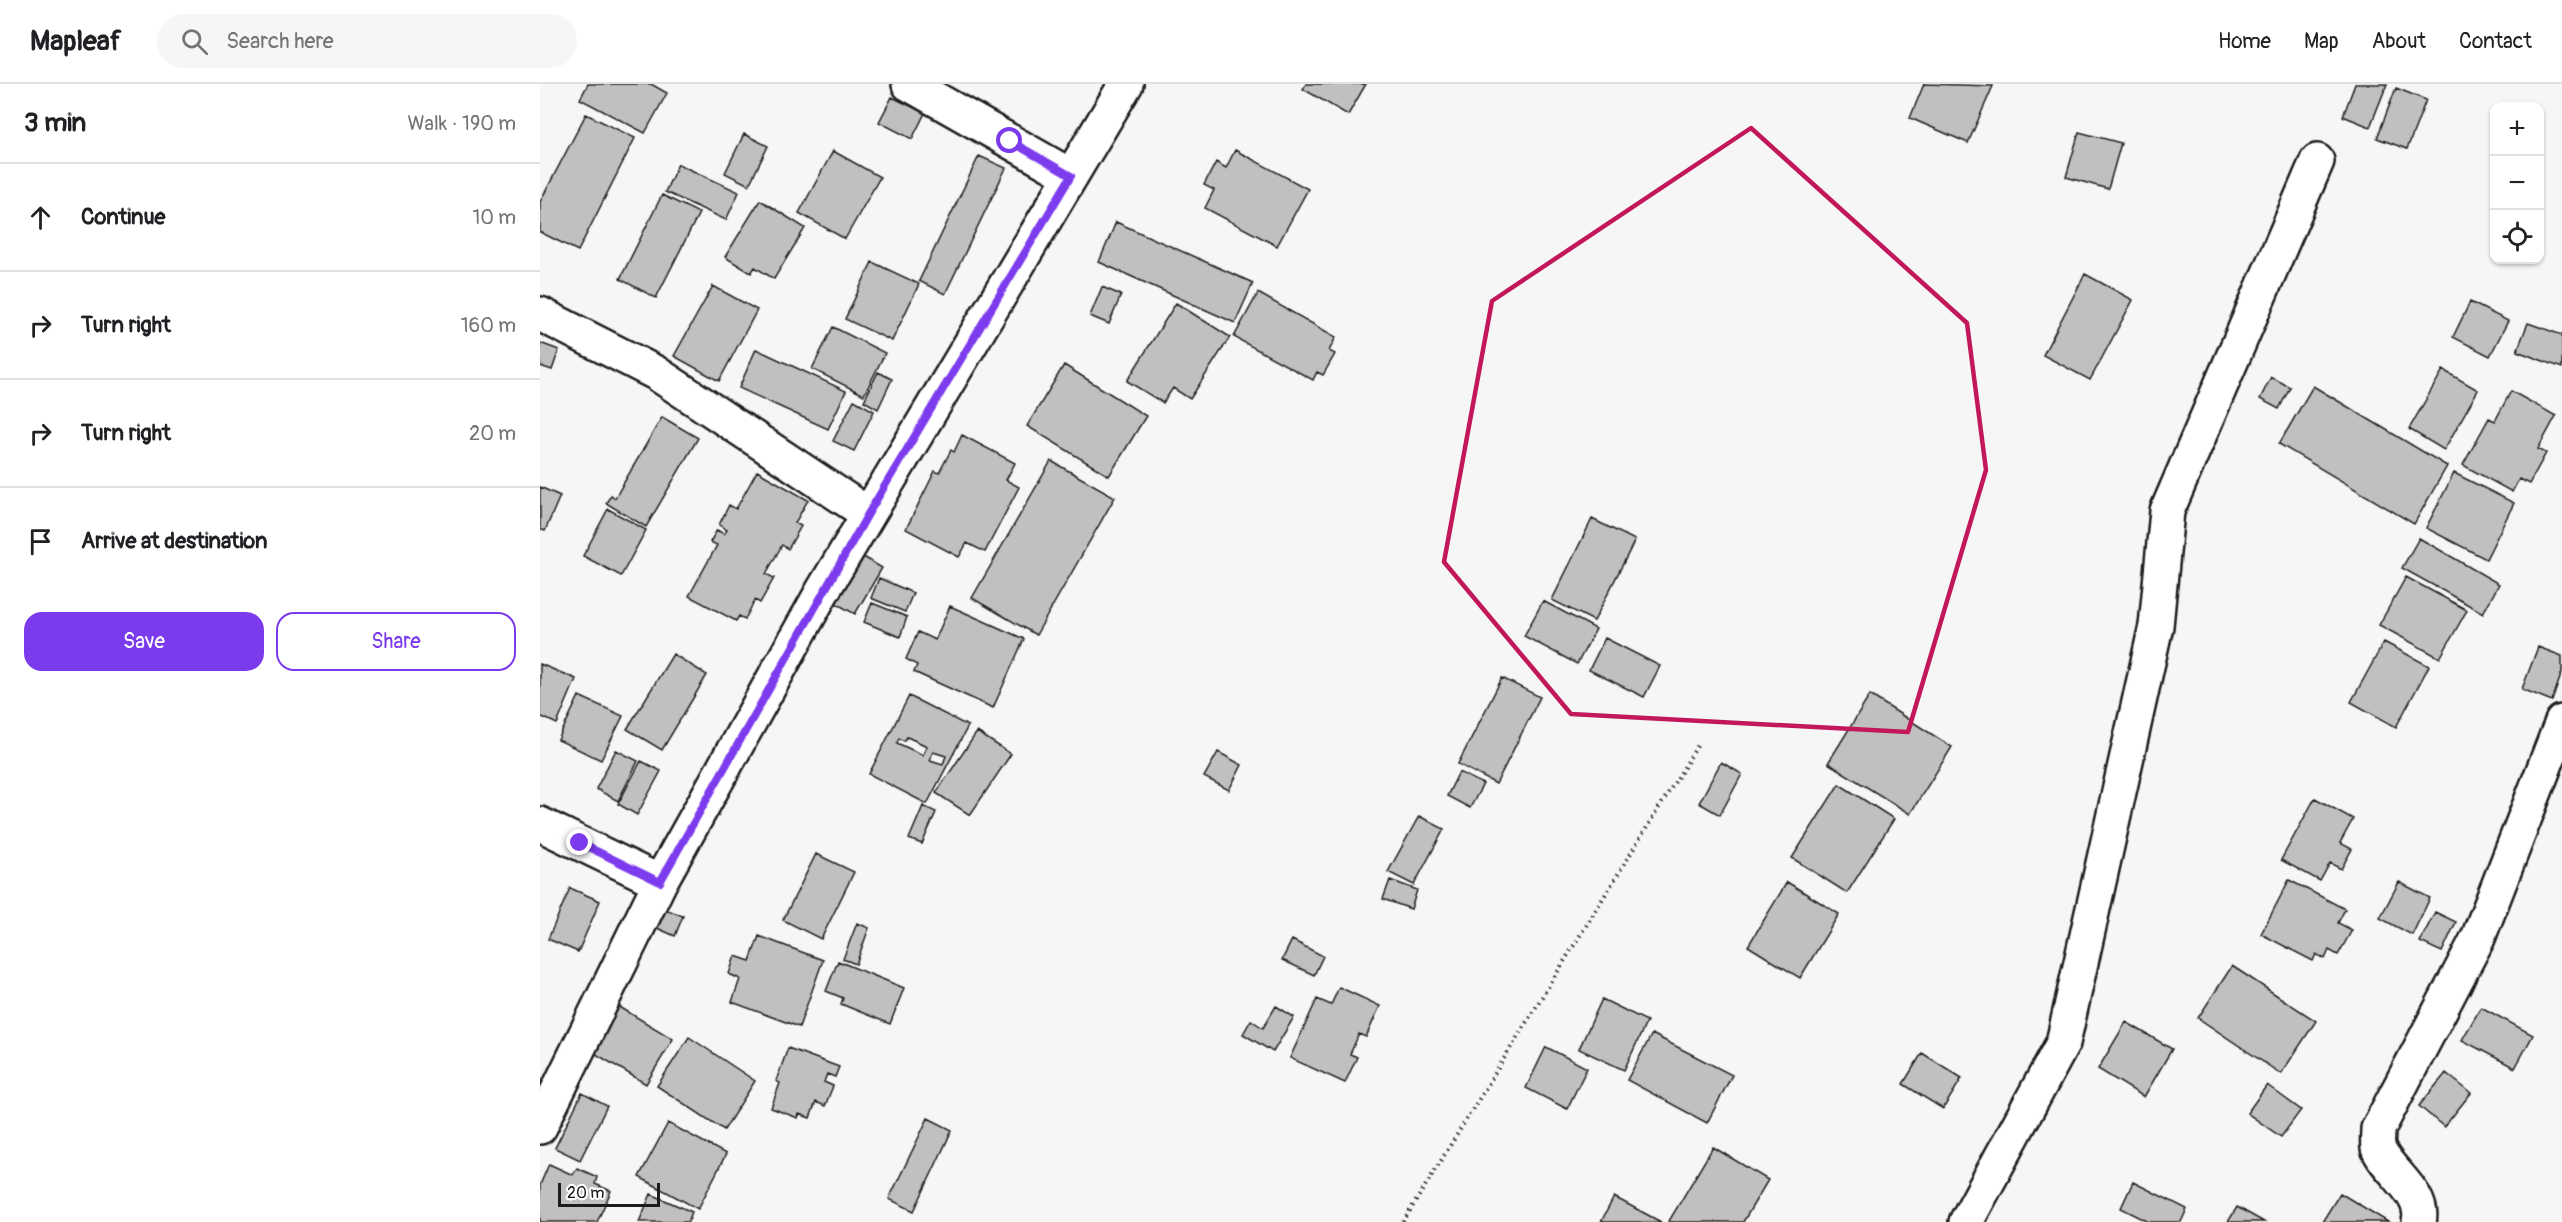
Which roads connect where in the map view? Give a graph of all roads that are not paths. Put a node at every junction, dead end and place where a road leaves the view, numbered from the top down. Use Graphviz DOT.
graph roads {
  1 [pos="909,84"];
  2 [pos="1126,84"];
  3 [pos="2317,161"];
  4 [pos="1071,176"];
  5 [pos="540,314"];
  6 [pos="868,514"];
  7 [pos="2562,722"];
  8 [pos="540,824"];
  9 [pos="660,882"];
  10 [pos="540,1126"];
  11 [pos="1966,1222"];
  12 [pos="2419,1222"];
  1 -- 4 [label="street"];
  2 -- 4 [label="street"];
  3 -- 11 [label="street"];
  4 -- 6 [label="street"];
  5 -- 6 [label="street"];
  6 -- 9 [label="street"];
  7 -- 12 [label="street"];
  8 -- 9 [label="street"];
  9 -- 10 [label="street"];
}
